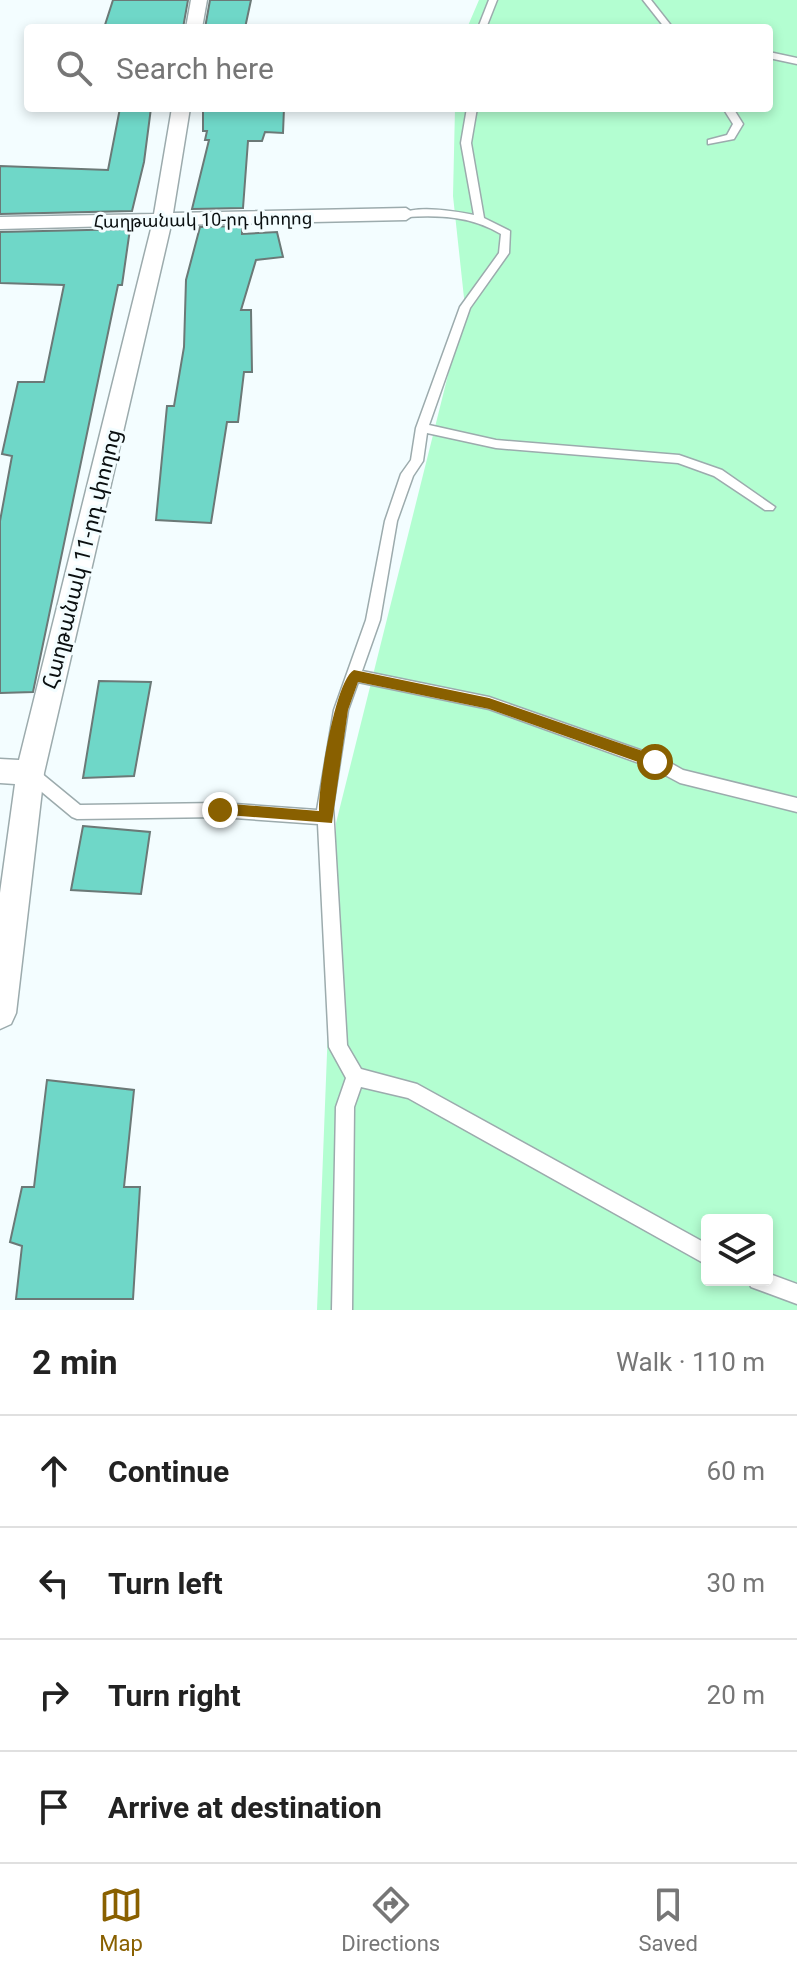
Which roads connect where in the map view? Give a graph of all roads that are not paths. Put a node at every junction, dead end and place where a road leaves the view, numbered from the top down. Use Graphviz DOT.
graph roads {
  1 [pos="199,0"];
  2 [pos="493,0"];
  3 [pos="647,0"];
  4 [pos="195,24"];
  5 [pos="484,24"];
  6 [pos="666,24"];
  7 [pos="773,56"];
  8 [pos="797,61"];
  9 [pos="180,112"];
  10 [pos="471,112"];
  11 [pos="730,112"];
  12 [pos="711,142"];
  13 [pos="406,214"];
  14 [pos="480,221"];
  15 [pos="162,222"];
  16 [pos="0,223"];
  17 [pos="422,428"];
  18 [pos="769,507"];
  19 [pos="354,675"];
  20 [pos="15,772"];
  21 [pos="797,805"];
  22 [pos="327,818"];
  23 [pos="0,1013"];
  24 [pos="355,1077"];
  25 [pos="701,1252"];
  26 [pos="773,1285"];
  27 [pos="797,1294"];
  28 [pos="342,1310"];
  1 -- 4 [label="street"];
  2 -- 5 [label="lane"];
  3 -- 6 [label="lane"];
  7 -- 8 [label="lane"];
  9 -- 15 [label="street, Հաղթանակ 11-րդ փողոց"];
  10 -- 14 [label="lane"];
  11 -- 12 [label="lane"];
  13 -- 14 [label="lane"];
  13 -- 15 [label="street, Հաղթանակ 10-րդ փողոց"];
  14 -- 17 [label="lane"];
  15 -- 16 [label="street, Հաղթանակ 10-րդ փողոց"];
  15 -- 20 [label="street, Հաղթանակ 11-րդ փողոց"];
  17 -- 18 [label="lane"];
  17 -- 19 [label="lane"];
  19 -- 21 [label="lane"];
  19 -- 22 [label="lane"];
  20 -- 22 [label="lane"];
  20 -- 23 [label="street, Հաղթանակ 11-րդ փողոց"];
  22 -- 24 [label="lane"];
  24 -- 25 [label="lane"];
  24 -- 28 [label="lane"];
  26 -- 27 [label="lane"];
}
